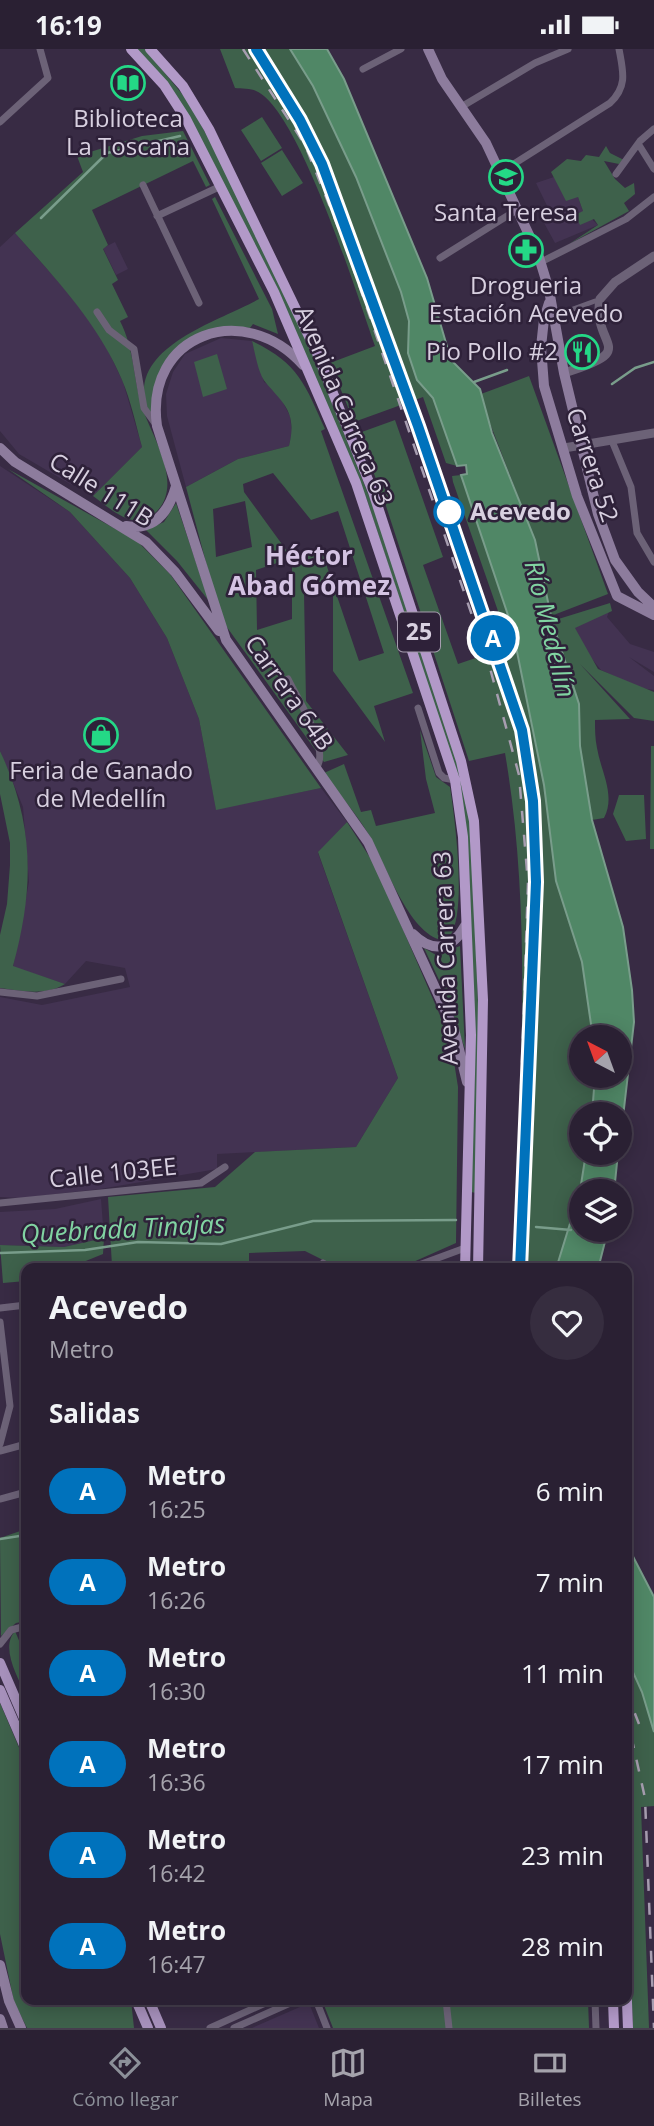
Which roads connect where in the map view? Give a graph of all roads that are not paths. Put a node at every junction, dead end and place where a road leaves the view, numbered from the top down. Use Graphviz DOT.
graph roads {
  1 [pos="40,49"];
  2 [pos="131,49"];
  3 [pos="150,49"];
  4 [pos="401,49"];
  5 [pos="428,49"];
  6 [pos="568,49"];
  7 [pos="619,49"];
  8 [pos="363,69"];
  9 [pos="461,107"];
  10 [pos="0,122"];
  11 [pos="654,129"];
  12 [pos="639,145"];
  13 [pos="654,169"];
  14 [pos="501,171"];
  15 [pos="615,174"];
  16 [pos="142,185"];
  17 [pos="221,186"];
  18 [pos="654,197"];
  19 [pos="518,209"];
  20 [pos="158,216"];
  21 [pos="654,256"];
  22 [pos="440,258"];
  23 [pos="541,262"];
  24 [pos="595,301"];
  25 [pos="550,302"];
  26 [pos="200,303"];
  27 [pos="97,312"];
  28 [pos="554,316"];
  29 [pos="308,370"];
  30 [pos="564,373"];
  31 [pos="574,414"];
  32 [pos="555,417"];
  33 [pos="158,426"];
  34 [pos="654,433"];
  35 [pos="612,441"];
  36 [pos="582,445"];
  37 [pos="0,448"];
  38 [pos="564,448"];
  39 [pos="0,455"];
  40 [pos="15,462"];
  41 [pos="176,485"];
  42 [pos="122,525"];
  43 [pos="654,562"];
  44 [pos="638,591"];
  45 [pos="625,603"];
  46 [pos="654,607"];
  47 [pos="654,615"];
  48 [pos="226,640"];
  49 [pos="288,679"];
  50 [pos="418,708"];
  51 [pos="316,768"];
  52 [pos="455,780"];
  53 [pos="465,926"];
  54 [pos="409,928"];
  55 [pos="121,979"];
  56 [pos="0,992"];
  57 [pos="470,1096"];
  58 [pos="225,1167"];
  59 [pos="0,1203"];
  60 [pos="465,1248"];
  61 [pos="424,1263"];
  62 [pos="465,1263"];
  63 [pos="478,1263"];
  64 [pos="21,1306"];
  65 [pos="0,1308"];
  66 [pos="0,1322"];
  67 [pos="9,1382"];
  68 [pos="0,1383"];
  69 [pos="0,1444"];
  70 [pos="21,1445"];
  71 [pos="0,1451"];
  72 [pos="21,1493"];
  73 [pos="0,1499"];
  74 [pos="21,1627"];
  75 [pos="0,1644"];
  76 [pos="0,1663"];
  77 [pos="0,1690"];
  78 [pos="21,1711"];
  79 [pos="21,1738"];
  80 [pos="0,1965"];
  81 [pos="138,2005"];
  82 [pos="151,2005"];
  83 [pos="261,2005"];
  84 [pos="286,2005"];
  85 [pos="318,2005"];
  86 [pos="447,2005"];
  87 [pos="595,2005"];
  88 [pos="613,2005"];
  89 [pos="627,2005"];
  90 [pos="0,2019"];
  91 [pos="3,2028"];
  92 [pos="21,2028"];
  93 [pos="148,2028"];
  94 [pos="161,2028"];
  95 [pos="210,2028"];
  96 [pos="234,2028"];
  97 [pos="327,2028"];
  98 [pos="449,2028"];
  99 [pos="596,2028"];
  100 [pos="614,2028"];
  101 [pos="628,2028"];
  1 -- 10 [label="street"];
  2 -- 17 [label="highway, Avenida Carrera 63 / 25"];
  3 -- 63 [label="highway, Avenida Carrera 63 / 25"];
  4 -- 8 [label="street"];
  5 -- 9 [label="main road, Carrera 52"];
  6 -- 9 [label="street"];
  7 -- 14 [label="street"];
  9 -- 14 [label="main road, Carrera 52"];
  11 -- 12 [label="street"];
  12 -- 13 [label="street"];
  12 -- 15 [label="street"];
  14 -- 19 [label="main road, Carrera 52"];
  16 -- 20 [label="street"];
  17 -- 20 [label="street"];
  17 -- 29 [label="highway, Avenida Carrera 63 / 25"];
  18 -- 23 [label="street"];
  19 -- 22 [label="street"];
  19 -- 23 [label="main road, Carrera 52"];
  20 -- 26 [label="street"];
  21 -- 30 [label="street"];
  23 -- 25 [label="main road, Carrera 52"];
  24 -- 28 [label="street"];
  25 -- 28 [label="main road, Carrera 52"];
  25 -- 32 [label="main road, Carrera 52"];
  27 -- 33 [label="street"];
  28 -- 30 [label="main road, Carrera 52"];
  29 -- 33 [label="main road, Carrera 64B"];
  29 -- 52 [label="highway, Avenida Carrera 63 / 25"];
  30 -- 31 [label="main road, Carrera 52"];
  31 -- 32 [label="main road"];
  31 -- 36 [label="main road, Carrera 52"];
  32 -- 38 [label="main road, Carrera 52"];
  33 -- 41 [label="main road, Carrera 64B"];
  34 -- 35 [label="street"];
  35 -- 36 [label="street"];
  35 -- 43 [label="street"];
  36 -- 38 [label="street"];
  36 -- 44 [label="main road, Carrera 52"];
  37 -- 40 [label="main road, Calle 111B"];
  38 -- 45 [label="main road, Carrera 52"];
  39 -- 40 [label="street"];
  40 -- 42 [label="main road, Calle 111B"];
  41 -- 42 [label="main road"];
  41 -- 48 [label="main road, Carrera 64B"];
  42 -- 48 [label="main road, Calle 111B"];
  44 -- 45 [label="main road"];
  44 -- 46 [label="main road, Carrera 52"];
  45 -- 47 [label="main road"];
  48 -- 51 [label="main road, Carrera 64B"];
  49 -- 51 [label="street"];
  50 -- 52 [label="street"];
  51 -- 54 [label="main road, Carrera 64B"];
  52 -- 53 [label="highway, Avenida Carrera 63 / 25"];
  53 -- 54 [label="main road, Carrera 64B"];
  53 -- 57 [label="highway, Avenida Carrera 63 / 25"];
  54 -- 57 [label="main road, Carrera 64B"];
  55 -- 56 [label="street"];
  57 -- 60 [label="highway, Avenida Carrera 63 / 25"];
  58 -- 59 [label="street, Calle 103EE"];
  60 -- 61 [label="street"];
  60 -- 62 [label="highway, Avenida Carrera 63 / 25"];
  64 -- 65 [label="street"];
  66 -- 67 [label="street"];
  67 -- 68 [label="street"];
  67 -- 69 [label="street"];
  70 -- 71 [label="street"];
  72 -- 73 [label="street"];
  74 -- 75 [label="street"];
  76 -- 78 [label="main road"];
  77 -- 79 [label="main road"];
  80 -- 92 [label="main road"];
  81 -- 93 [label="main road"];
  82 -- 94 [label="main road"];
  83 -- 95 [label="street"];
  84 -- 96 [label="street"];
  85 -- 97 [label="street"];
  86 -- 98 [label="street"];
  87 -- 99 [label="street"];
  88 -- 100 [label="highway"];
  89 -- 101 [label="highway"];
  90 -- 91 [label="main road"];
}
